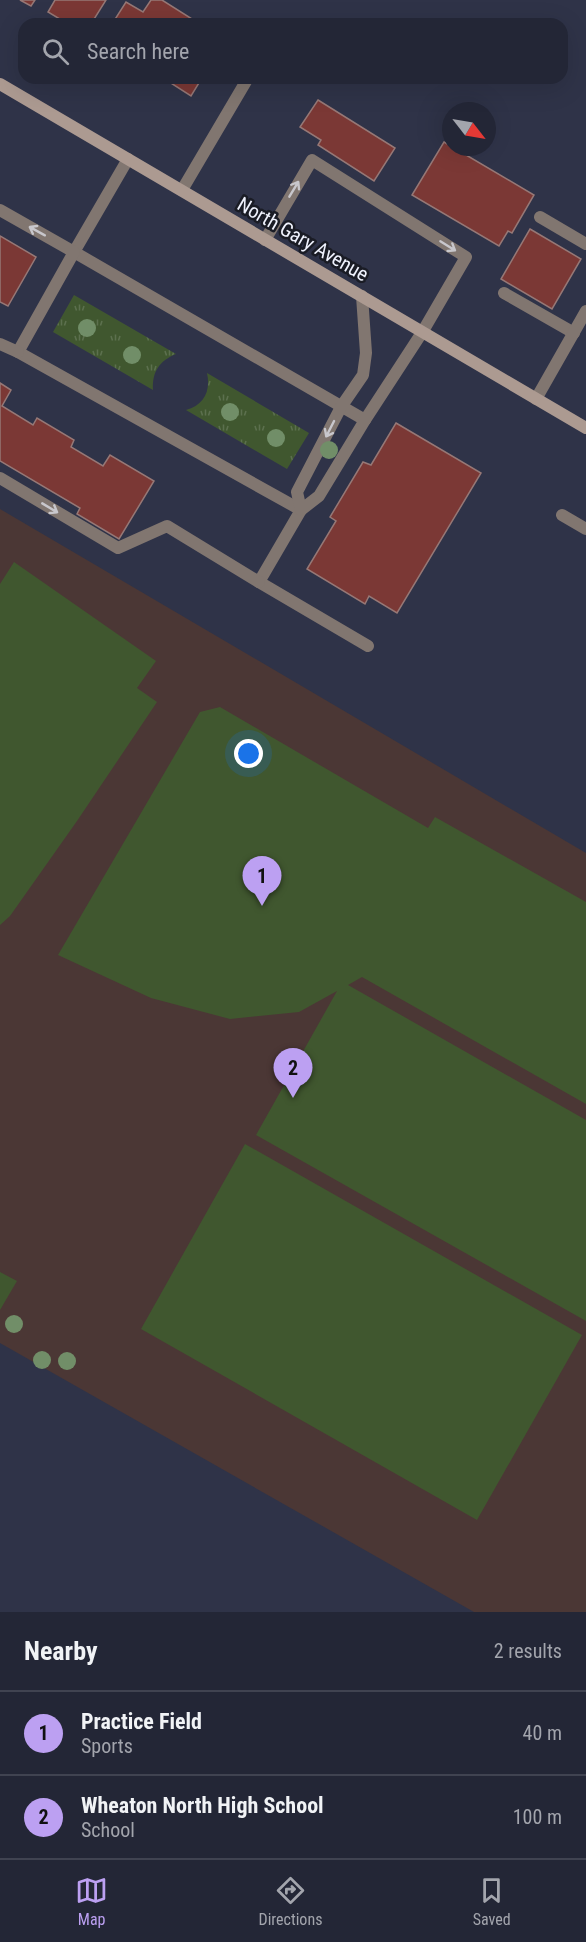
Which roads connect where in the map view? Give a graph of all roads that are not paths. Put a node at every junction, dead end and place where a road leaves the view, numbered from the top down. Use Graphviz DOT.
graph roads {
  1 [pos="0,84"];
  2 [pos="244,84"];
  3 [pos="128,159"];
  4 [pos="182,190"];
  5 [pos="0,210"];
  6 [pos="540,218"];
  7 [pos="265,240"];
  8 [pos="586,244"];
  9 [pos="74,252"];
  10 [pos="504,293"];
  11 [pos="362,296"];
  12 [pos="584,319"];
  13 [pos="423,331"];
  14 [pos="574,333"];
  15 [pos="0,344"];
  16 [pos="18,352"];
  17 [pos="536,399"];
  18 [pos="341,407"];
  19 [pos="365,420"];
  20 [pos="586,428"];
  21 [pos="0,478"];
  22 [pos="301,510"];
  23 [pos="562,515"];
  24 [pos="586,529"];
  25 [pos="259,582"];
  26 [pos="368,646"];
  1 -- 3 [label="street, North Gary Avenue"];
  2 -- 4 [label="lane"];
  3 -- 4 [label="street, North Gary Avenue"];
  3 -- 9 [label="lane"];
  4 -- 7 [label="street, North Gary Avenue"];
  9 -- 5 [label="lane, one-way"];
  6 -- 8 [label="lane"];
  7 -- 11 [label="street, North Gary Avenue"];
  7 -- 13 [label="lane, one-way"];
  9 -- 16 [label="lane"];
  9 -- 18 [label="lane"];
  10 -- 14 [label="lane"];
  11 -- 13 [label="street, North Gary Avenue"];
  11 -- 18 [label="lane"];
  12 -- 14 [label="lane"];
  13 -- 17 [label="street, North Gary Avenue"];
  13 -- 19 [label="lane"];
  14 -- 17 [label="lane"];
  15 -- 16 [label="lane"];
  16 -- 22 [label="lane"];
  17 -- 20 [label="street, North Gary Avenue"];
  18 -- 19 [label="lane"];
  18 -- 22 [label="lane, one-way"];
  19 -- 22 [label="lane"];
  21 -- 25 [label="lane, one-way"];
  22 -- 25 [label="lane"];
  23 -- 24 [label="lane"];
  25 -- 26 [label="lane"];
}
